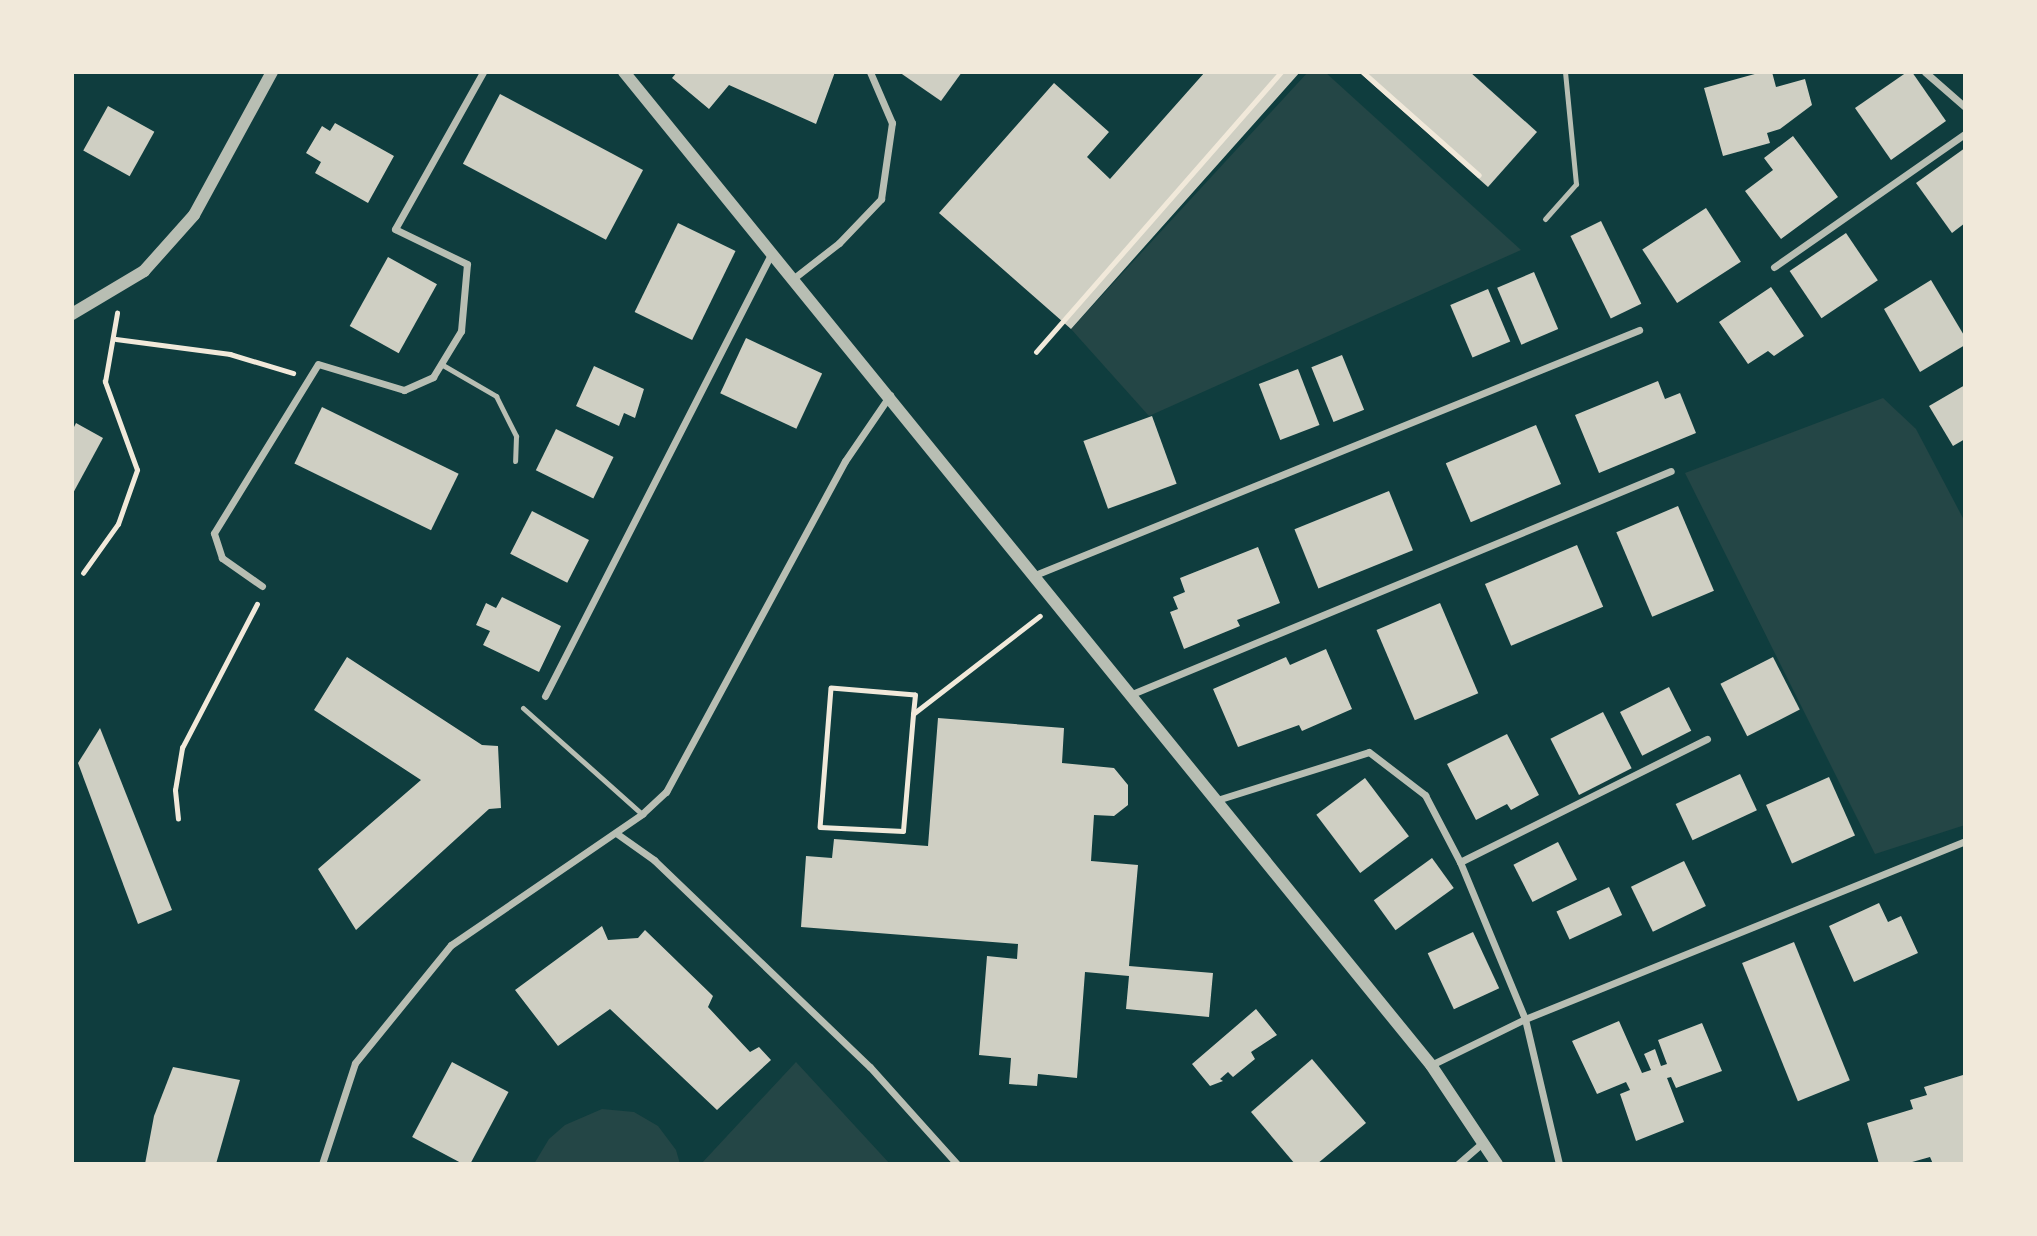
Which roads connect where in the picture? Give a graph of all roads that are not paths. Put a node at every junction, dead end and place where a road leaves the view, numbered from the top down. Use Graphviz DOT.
graph roads {
  1 [pos="272,72"];
  2 [pos="482,72"];
  3 [pos="624,72"];
  4 [pos="870,72"];
  5 [pos="1564,72"];
  6 [pos="1925,72"];
  7 [pos="1965,107"];
  8 [pos="1965,134"];
  9 [pos="1545,219"];
  10 [pos="772,251"];
  11 [pos="1774,267"];
  12 [pos="794,278"];
  13 [pos="72,314"];
  14 [pos="1639,330"];
  15 [pos="441,364"];
  16 [pos="890,395"];
  17 [pos="514,461"];
  18 [pos="1671,471"];
  19 [pos="1035,575"];
  20 [pos="262,586"];
  21 [pos="1132,694"];
  22 [pos="545,696"];
  23 [pos="523,708"];
  24 [pos="1707,739"];
  25 [pos="1217,800"];
  26 [pos="642,814"];
  27 [pos="616,833"];
  28 [pos="1965,841"];
  29 [pos="1460,862"];
  30 [pos="1525,1019"];
  31 [pos="1431,1065"];
  32 [pos="1482,1143"];
  33 [pos="322,1164"];
  34 [pos="957,1164"];
  35 [pos="1458,1164"];
  36 [pos="1497,1164"];
  37 [pos="1559,1164"];
  1 -- 13 [label="street"];
  2 -- 15 [label="street"];
  3 -- 10 [label="street"];
  4 -- 12 [label="street"];
  5 -- 9 [label="lane"];
  6 -- 7 [label="street"];
  8 -- 11 [label="street"];
  10 -- 12 [label="street"];
  10 -- 22 [label="street"];
  12 -- 16 [label="street"];
  14 -- 19 [label="street"];
  15 -- 17 [label="lane"];
  15 -- 20 [label="street"];
  16 -- 19 [label="street"];
  16 -- 26 [label="street"];
  18 -- 21 [label="street"];
  19 -- 21 [label="street"];
  21 -- 25 [label="street"];
  23 -- 26 [label="lane"];
  24 -- 29 [label="street"];
  25 -- 29 [label="street"];
  25 -- 31 [label="street"];
  26 -- 27 [label="street"];
  27 -- 33 [label="street"];
  27 -- 34 [label="street"];
  28 -- 30 [label="street"];
  29 -- 30 [label="street"];
  30 -- 31 [label="street"];
  30 -- 37 [label="street"];
  31 -- 32 [label="street"];
  32 -- 35 [label="street"];
  32 -- 36 [label="street"];
}
